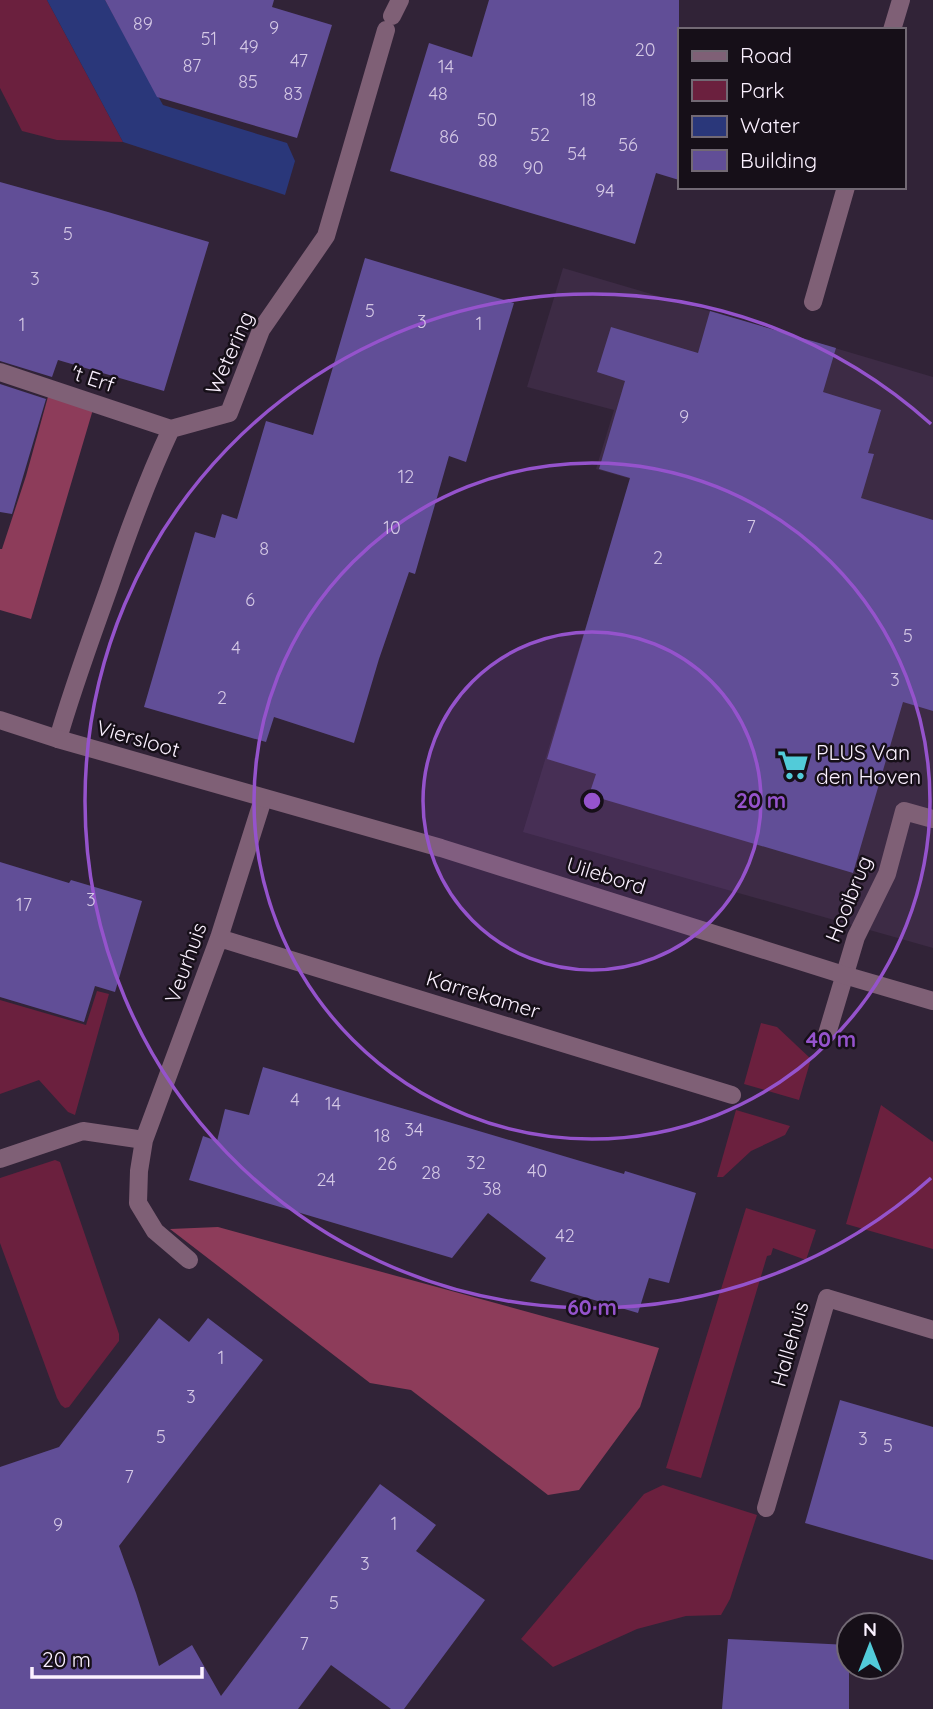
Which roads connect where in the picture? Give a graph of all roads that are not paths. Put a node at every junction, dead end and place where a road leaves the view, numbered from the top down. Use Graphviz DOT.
graph roads {
  1 [pos="901,0"];
  2 [pos="393,15"];
  3 [pos="893,28"];
  4 [pos="845,189"];
  5 [pos="813,302"];
  6 [pos="0,372"];
  7 [pos="171,429"];
  8 [pos="0,720"];
  9 [pos="58,739"];
  10 [pos="263,799"];
  11 [pos="933,819"];
  12 [pos="219,938"];
  13 [pos="844,975"];
  14 [pos="933,1001"];
  15 [pos="827,1034"];
  16 [pos="732,1095"];
  17 [pos="145,1140"];
  18 [pos="0,1159"];
  19 [pos="190,1260"];
  20 [pos="933,1330"];
  21 [pos="766,1508"];
  1 -- 3 [label="street"];
  2 -- 7 [label="street, Wetering"];
  4 -- 5 [label="street"];
  6 -- 7 [label="street, 't Erf"];
  7 -- 9 [label="street"];
  8 -- 9 [label="street, Viersloot"];
  9 -- 10 [label="street, Viersloot"];
  10 -- 12 [label="street, Veurhuis"];
  10 -- 13 [label="street, Uilebord"];
  11 -- 13 [label="street, Hooibrug"];
  12 -- 16 [label="street, Karrekamer"];
  12 -- 17 [label="street, Veurhuis"];
  13 -- 14 [label="street, Uilebord"];
  13 -- 15 [label="street, Hooibrug"];
  17 -- 18 [label="street"];
  17 -- 19 [label="street, Veurhuis"];
  20 -- 21 [label="street, Hallehuis"];
}
